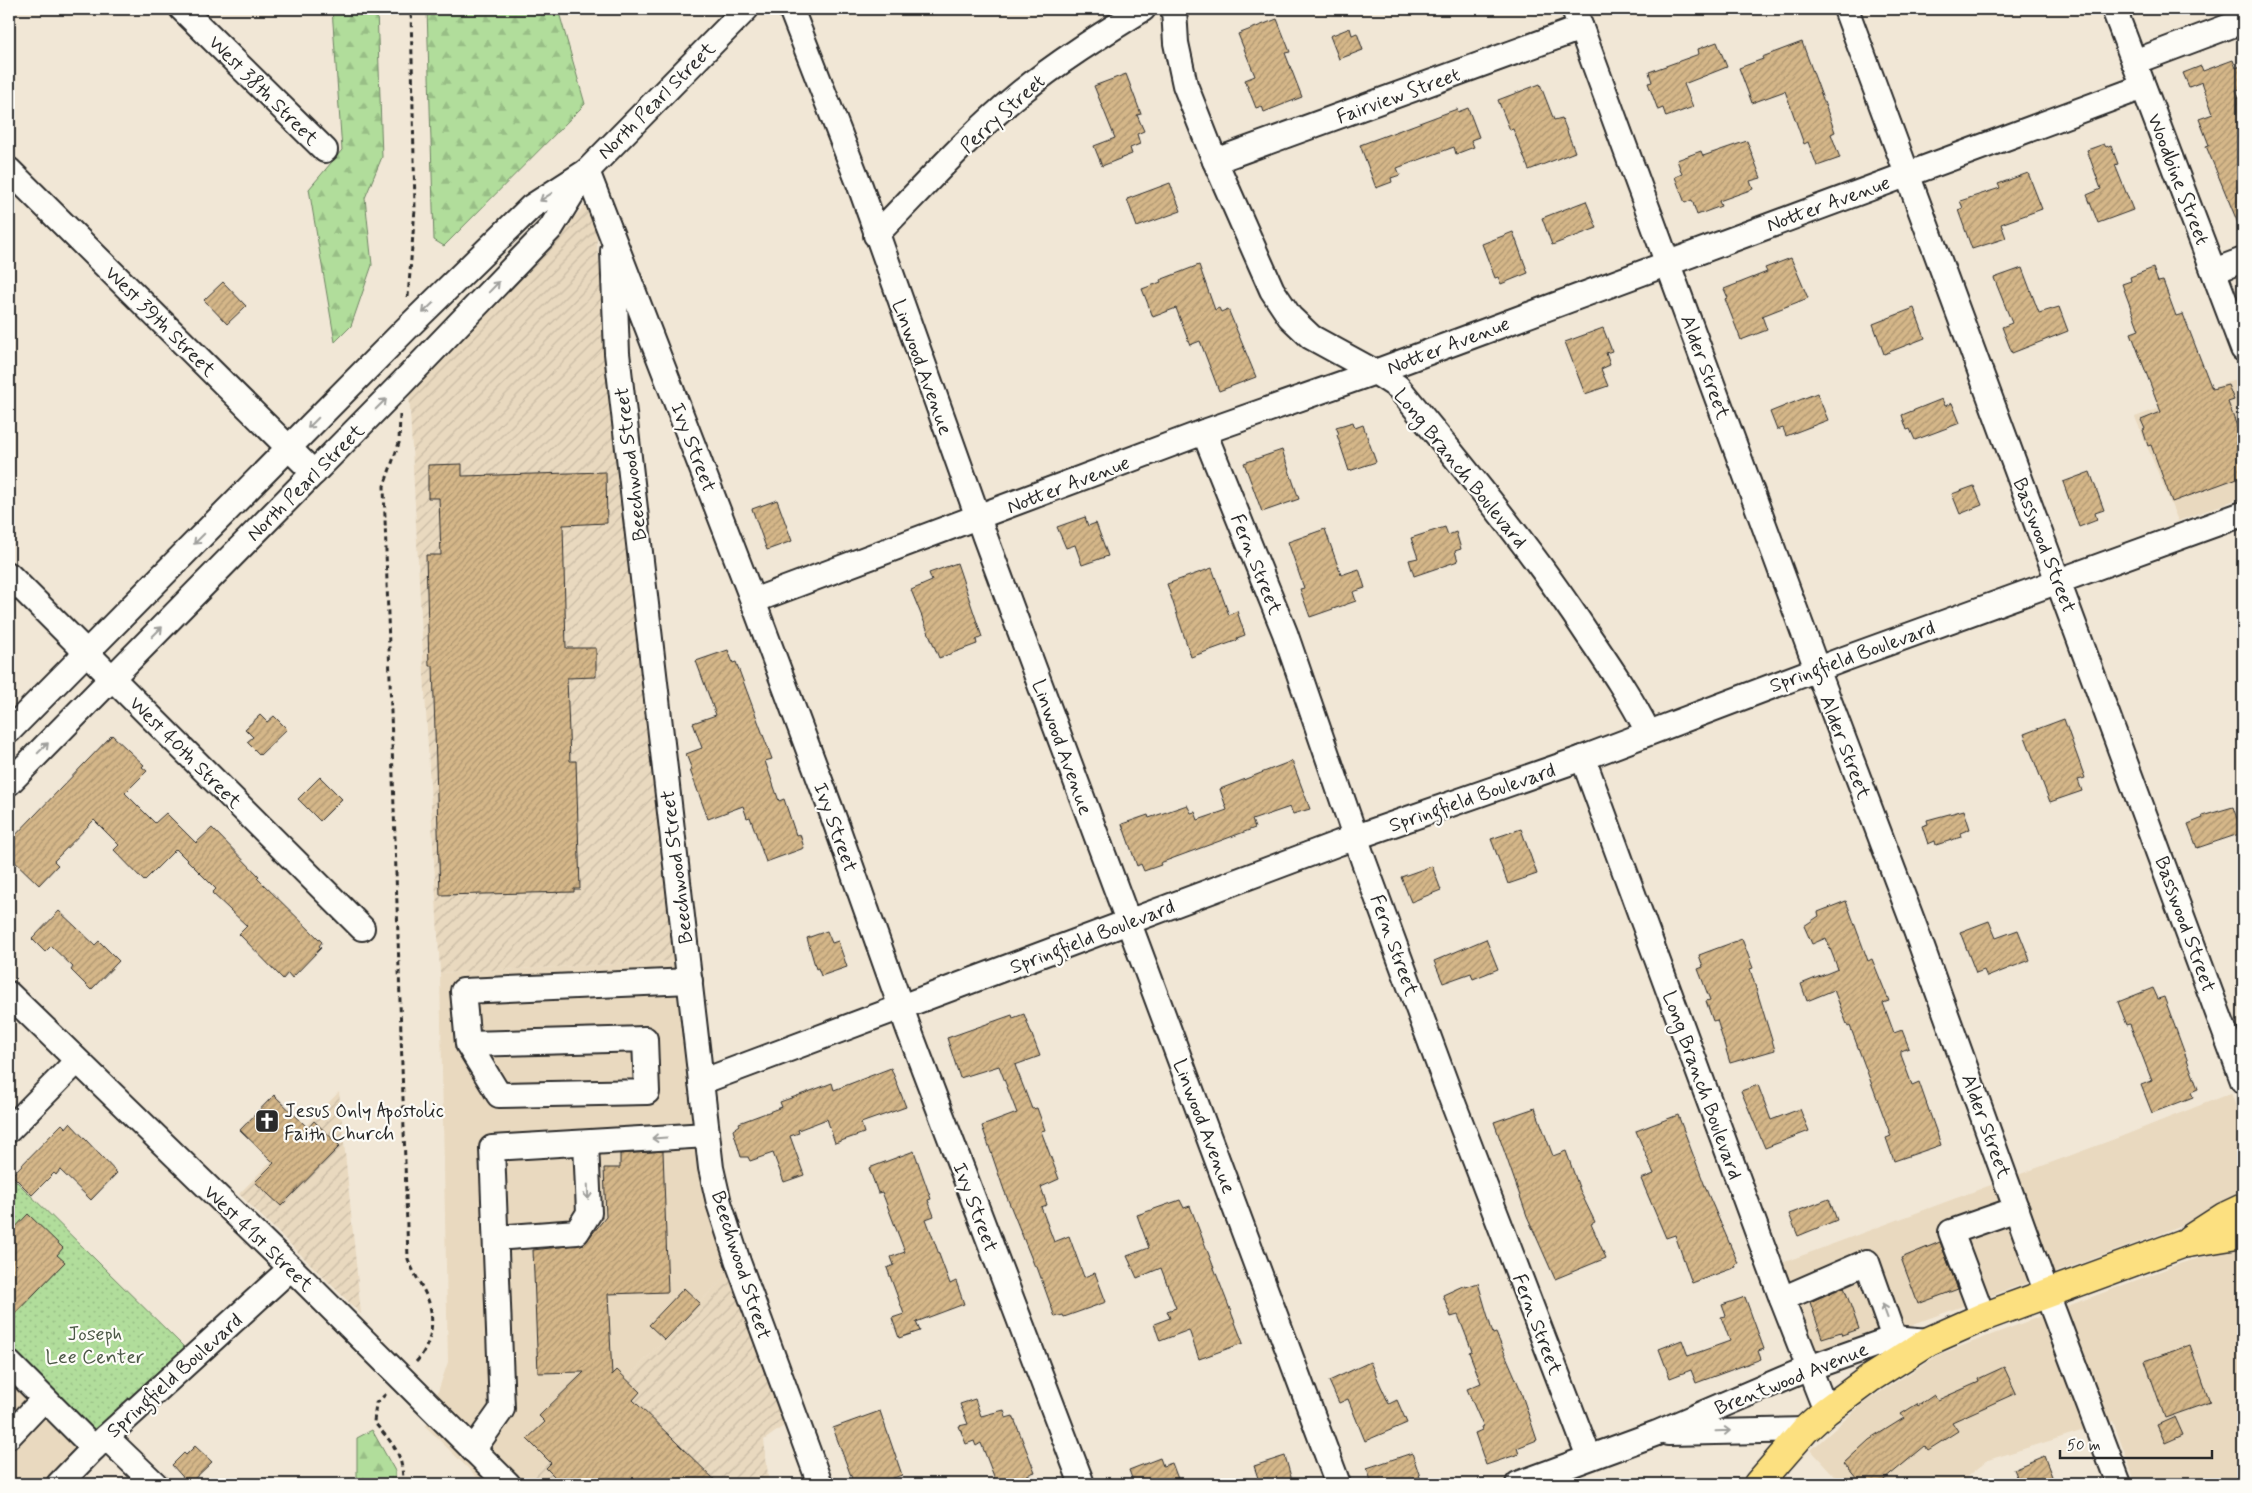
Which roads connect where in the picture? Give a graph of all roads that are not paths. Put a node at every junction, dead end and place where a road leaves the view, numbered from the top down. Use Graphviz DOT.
graph roads {
  1 [pos="182,9"];
  2 [pos="746,9"];
  3 [pos="791,9"];
  4 [pos="1143,9"];
  5 [pos="1174,9"];
  6 [pos="1846,9"];
  7 [pos="2114,9"];
  8 [pos="1577,18"];
  9 [pos="2243,22"];
  10 [pos="2134,62"];
  11 [pos="2143,87"];
  12 [pos="325,150"];
  13 [pos="1215,161"];
  14 [pos="9,170"];
  15 [pos="587,170"];
  16 [pos="1907,174"];
  17 [pos="612,232"];
  18 [pos="876,236"];
  19 [pos="2243,260"];
  20 [pos="1667,262"];
  21 [pos="2214,271"];
  22 [pos="2243,349"];
  23 [pos="1375,372"];
  24 [pos="1204,432"];
  25 [pos="289,448"];
  26 [pos="314,473"];
  27 [pos="2243,514"];
  28 [pos="978,518"];
  29 [pos="9,576"];
  30 [pos="2058,580"];
  31 [pos="753,601"];
  32 [pos="86,653"];
  33 [pos="1817,669"];
  34 [pos="112,678"];
  35 [pos="9,731"];
  36 [pos="1648,732"];
  37 [pos="1583,758"];
  38 [pos="9,783"];
  39 [pos="1355,838"];
  40 [pos="1129,922"];
  41 [pos="362,928"];
  42 [pos="690,981"];
  43 [pos="9,994"];
  44 [pos="901,1008"];
  45 [pos="468,1044"];
  46 [pos="77,1061"];
  47 [pos="2243,1081"];
  48 [pos="701,1082"];
  49 [pos="9,1130"];
  50 [pos="707,1135"];
  51 [pos="586,1143"];
  52 [pos="2243,1208"];
  53 [pos="2017,1209"];
  54 [pos="2243,1234"];
  55 [pos="496,1238"];
  56 [pos="2182,1244"];
  57 [pos="291,1268"];
  58 [pos="2047,1294"];
  59 [pos="1782,1299"];
  60 [pos="1984,1316"];
  61 [pos="1900,1346"];
  62 [pos="9,1363"];
  63 [pos="1808,1368"];
  64 [pos="44,1398"];
  65 [pos="1826,1411"];
  66 [pos="1805,1430"];
  67 [pos="1657,1433"];
  68 [pos="9,1436"];
  69 [pos="100,1443"];
  70 [pos="473,1450"];
  71 [pos="1588,1457"];
  72 [pos="59,1484"];
  73 [pos="155,1484"];
  74 [pos="508,1484"];
  75 [pos="820,1484"];
  76 [pos="1082,1484"];
  77 [pos="1338,1484"];
  78 [pos="1518,1484"];
  79 [pos="1758,1484"];
  80 [pos="2119,1484"];
  1 -- 12 [label="street, West 38th Street"];
  2 -- 15 [label="street, North Pearl Street"];
  3 -- 18 [label="street, Linwood Avenue"];
  4 -- 18 [label="street, Perry Street"];
  5 -- 13 [label="street, Long Branch Boulevard"];
  6 -- 16 [label="street, Basswood Street"];
  7 -- 10 [label="street, Woodbine Street"];
  8 -- 13 [label="street, Fairview Street"];
  8 -- 20 [label="street, Alder Street"];
  9 -- 10 [label="street"];
  10 -- 11 [label="street, Woodbine Street"];
  11 -- 16 [label="street, Notter Avenue"];
  11 -- 21 [label="street, Woodbine Street"];
  13 -- 23 [label="street, Long Branch Boulevard"];
  14 -- 25 [label="street, West 39th Street"];
  15 -- 17 [label="street, Ivy Street"];
  15 -- 25 [label="street, North Pearl Street, one-way"];
  26 -- 15 [label="street, North Pearl Street, one-way"];
  16 -- 20 [label="street, Notter Avenue"];
  16 -- 30 [label="street, Basswood Street"];
  17 -- 31 [label="street, Ivy Street"];
  17 -- 42 [label="street, Beechwood Street"];
  18 -- 28 [label="street, Linwood Avenue"];
  19 -- 21 [label="street"];
  20 -- 23 [label="street, Notter Avenue"];
  20 -- 33 [label="street, Alder Street"];
  21 -- 22 [label="street, Woodbine Street"];
  23 -- 24 [label="street, Notter Avenue"];
  23 -- 36 [label="street, Long Branch Boulevard"];
  24 -- 28 [label="street, Notter Avenue"];
  24 -- 39 [label="street, Fern Street"];
  25 -- 26 [label="street, West 39th Street"];
  25 -- 32 [label="street, North Pearl Street, one-way"];
  34 -- 26 [label="street, North Pearl Street, one-way"];
  27 -- 30 [label="street, Springfield Boulevard"];
  28 -- 31 [label="street, Notter Avenue"];
  28 -- 40 [label="street, Linwood Avenue"];
  29 -- 32 [label="street, West 40th Street"];
  30 -- 33 [label="street, Springfield Boulevard"];
  30 -- 47 [label="street, Basswood Street"];
  31 -- 44 [label="street, Ivy Street"];
  32 -- 34 [label="street, West 40th Street"];
  32 -- 35 [label="street, North Pearl Street"];
  33 -- 36 [label="street, Springfield Boulevard"];
  33 -- 53 [label="street, Alder Street"];
  38 -- 34 [label="street, North Pearl Street, one-way"];
  34 -- 41 [label="street, West 40th Street"];
  36 -- 37 [label="street, Springfield Boulevard"];
  37 -- 39 [label="street, Springfield Boulevard"];
  37 -- 59 [label="street, Long Branch Boulevard"];
  39 -- 40 [label="street, Springfield Boulevard"];
  39 -- 71 [label="street, Fern Street"];
  40 -- 44 [label="street, Springfield Boulevard"];
  40 -- 77 [label="street, Linwood Avenue"];
  42 -- 45 [label="street"];
  42 -- 48 [label="street, Beechwood Street"];
  43 -- 46 [label="street, West 41st Street"];
  44 -- 48 [label="street, Springfield Boulevard"];
  44 -- 76 [label="street, Ivy Street"];
  45 -- 45 [label="street"];
  46 -- 49 [label="street"];
  46 -- 57 [label="street, West 41st Street"];
  48 -- 50 [label="street, Beechwood Street"];
  50 -- 51 [label="street, one-way"];
  50 -- 75 [label="street, Beechwood Street"];
  51 -- 55 [label="street, one-way"];
  51 -- 55 [label="street"];
  52 -- 56 [label="main road, Brentwood Avenue"];
  53 -- 58 [label="street, Alder Street"];
  53 -- 60 [label="street"];
  54 -- 56 [label="main road, Brentwood Avenue"];
  55 -- 70 [label="street"];
  56 -- 58 [label="main road, Brentwood Avenue"];
  57 -- 69 [label="street, Springfield Boulevard"];
  57 -- 70 [label="street, West 41st Street"];
  58 -- 60 [label="main road, Brentwood Avenue"];
  58 -- 80 [label="street, Alder Street"];
  61 -- 59 [label="street, one-way"];
  59 -- 63 [label="street, Long Branch Boulevard"];
  60 -- 61 [label="main road, Brentwood Avenue"];
  61 -- 63 [label="street, Brentwood Avenue"];
  61 -- 65 [label="main road, Brentwood Avenue"];
  62 -- 64 [label="street"];
  63 -- 65 [label="street, Long Branch Boulevard"];
  63 -- 67 [label="street, Brentwood Avenue"];
  64 -- 68 [label="street"];
  64 -- 69 [label="street"];
  65 -- 66 [label="main road, Brentwood Avenue"];
  67 -- 66 [label="street, Brentwood Avenue, one-way"];
  66 -- 79 [label="main road"];
  67 -- 71 [label="street, Brentwood Avenue"];
  69 -- 72 [label="street, Springfield Boulevard"];
  69 -- 73 [label="street"];
  70 -- 74 [label="street, West 41st Street"];
  71 -- 78 [label="street, Brentwood Avenue"];
}
